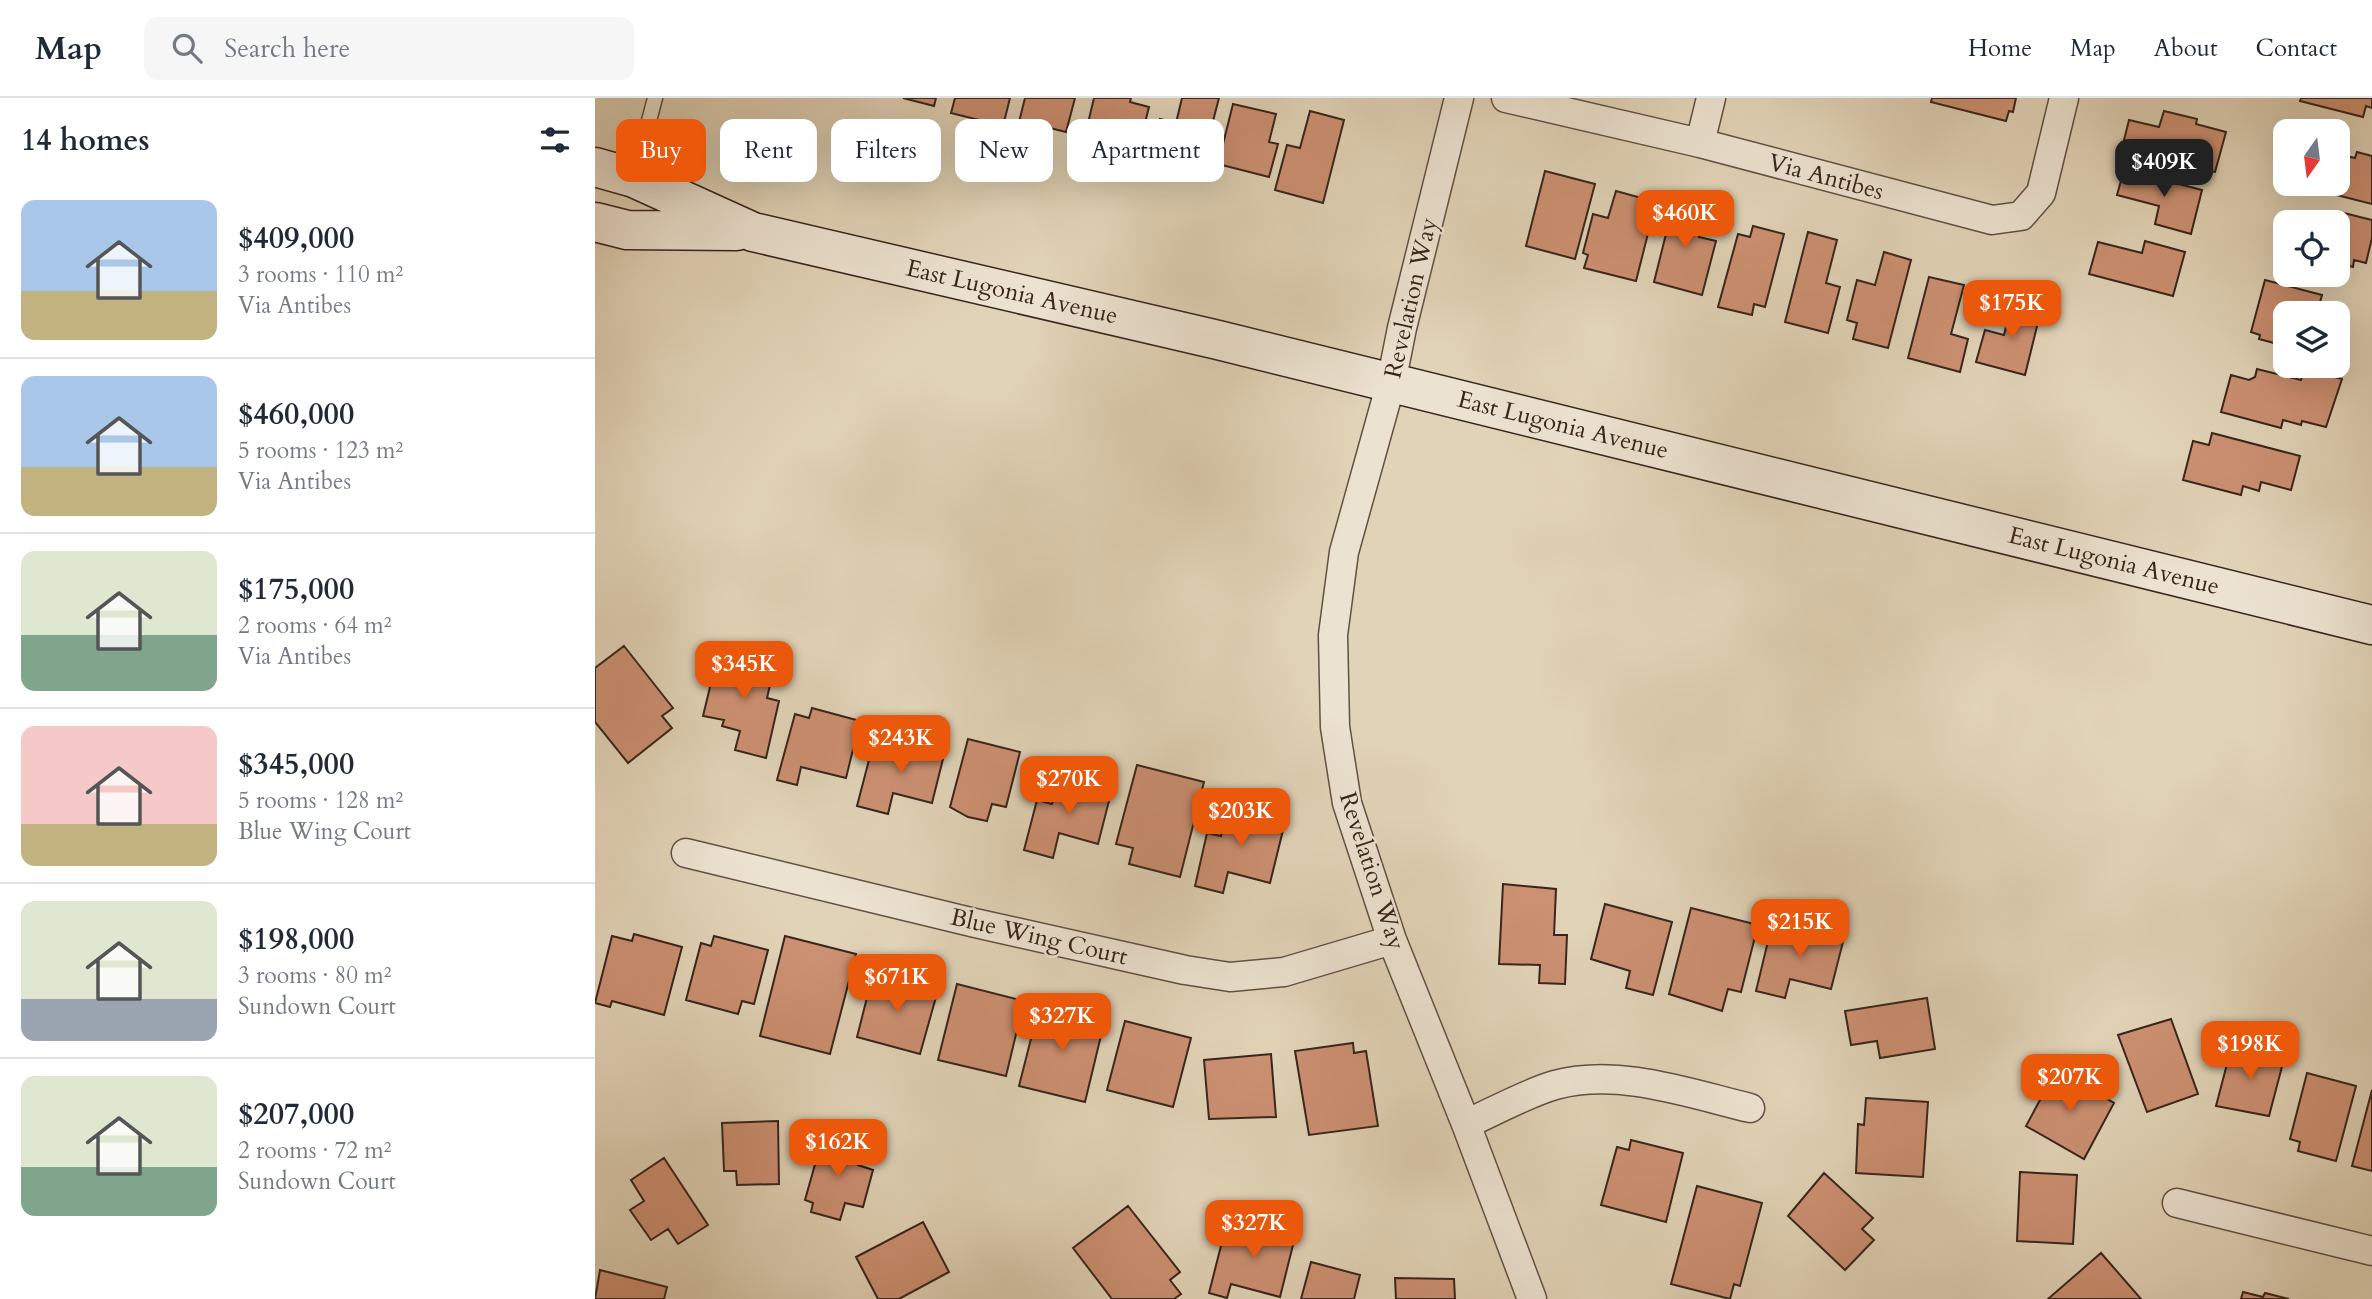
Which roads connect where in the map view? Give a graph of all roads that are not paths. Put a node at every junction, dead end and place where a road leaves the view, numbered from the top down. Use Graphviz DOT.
graph roads {
  1 [pos="655,98"];
  2 [pos="1458,98"];
  3 [pos="1506,98"];
  4 [pos="1711,98"];
  5 [pos="2064,98"];
  6 [pos="650,119"];
  7 [pos="1700,144"];
  8 [pos="595,167"];
  9 [pos="616,173"];
  10 [pos="644,182"];
  11 [pos="595,222"];
  12 [pos="753,232"];
  13 [pos="1391,383"];
  14 [pos="2372,625"];
  15 [pos="686,853"];
  16 [pos="1392,940"];
  17 [pos="1750,1108"];
  18 [pos="1466,1125"];
  19 [pos="2178,1203"];
  20 [pos="2372,1251"];
  21 [pos="1532,1299"];
  1 -- 6 [label="lane"];
  2 -- 13 [label="street, Revelation Way"];
  3 -- 7 [label="street, Via Antibes"];
  4 -- 7 [label="street"];
  5 -- 7 [label="street, Via Antibes"];
  8 -- 9 [label="main road, East Lugonia Avenue"];
  10 -- 12 [label="main road, East Lugonia Avenue"];
  11 -- 12 [label="main road, East Lugonia Avenue"];
  12 -- 13 [label="main road, East Lugonia Avenue"];
  13 -- 14 [label="main road, East Lugonia Avenue"];
  13 -- 16 [label="street, Revelation Way"];
  15 -- 16 [label="street, Blue Wing Court"];
  16 -- 18 [label="street, Revelation Way"];
  17 -- 18 [label="street"];
  18 -- 21 [label="street, Revelation Way"];
  19 -- 20 [label="street"];
}
